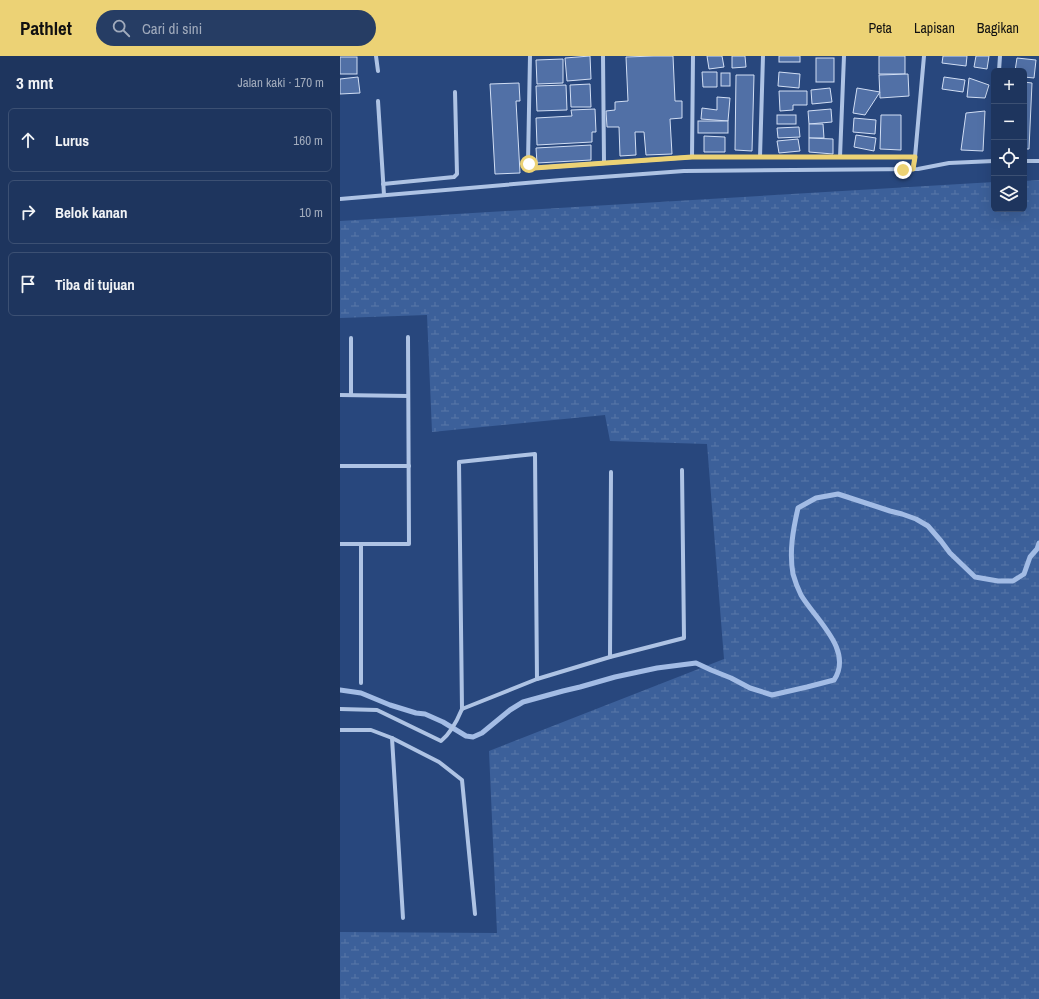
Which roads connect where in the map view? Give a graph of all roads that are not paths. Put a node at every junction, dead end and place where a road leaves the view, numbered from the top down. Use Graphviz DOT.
graph roads {
  1 [pos="376,56"];
  2 [pos="530,56"];
  3 [pos="603,56"];
  4 [pos="693,56"];
  5 [pos="763,56"];
  6 [pos="844,56"];
  7 [pos="924,56"];
  8 [pos="1000,56"];
  9 [pos="999,68"];
  10 [pos="378,71"];
  11 [pos="455,92"];
  12 [pos="378,101"];
  13 [pos="692,157"];
  14 [pos="760,157"];
  15 [pos="840,157"];
  16 [pos="915,157"];
  17 [pos="991,161"];
  18 [pos="1027,161"];
  19 [pos="1039,161"];
  20 [pos="604,162"];
  21 [pos="913,169"];
  22 [pos="384,184"];
  23 [pos="384,195"];
  24 [pos="340,199"];
  25 [pos="408,337"];
  26 [pos="351,338"];
  27 [pos="351,395"];
  28 [pos="340,396"];
  29 [pos="408,396"];
  30 [pos="340,466"];
  31 [pos="409,466"];
  32 [pos="682,470"];
  33 [pos="611,472"];
  34 [pos="340,544"];
  35 [pos="361,544"];
  36 [pos="610,656"];
  37 [pos="537,679"];
  38 [pos="361,683"];
  39 [pos="340,709"];
  40 [pos="462,709"];
  41 [pos="340,730"];
  42 [pos="392,738"];
  43 [pos="475,914"];
  44 [pos="403,918"];
  1 -- 10 [label="street"];
  2 -- 20 [label="street"];
  3 -- 20 [label="street"];
  4 -- 13 [label="street"];
  5 -- 14 [label="street"];
  6 -- 15 [label="street"];
  7 -- 16 [label="street"];
  8 -- 9 [label="street"];
  11 -- 22 [label="street"];
  12 -- 22 [label="street"];
  13 -- 14 [label="street"];
  13 -- 20 [label="street"];
  14 -- 15 [label="street"];
  15 -- 16 [label="street"];
  16 -- 21 [label="street"];
  17 -- 21 [label="street"];
  18 -- 19 [label="street"];
  21 -- 23 [label="street"];
  22 -- 23 [label="street"];
  23 -- 24 [label="street"];
  25 -- 29 [label="street"];
  26 -- 27 [label="street"];
  27 -- 28 [label="street"];
  27 -- 29 [label="street"];
  29 -- 31 [label="street"];
  30 -- 31 [label="street"];
  31 -- 35 [label="street"];
  32 -- 36 [label="street"];
  33 -- 36 [label="street"];
  34 -- 35 [label="street"];
  35 -- 38 [label="street"];
  36 -- 37 [label="street"];
  37 -- 40 [label="street"];
  37 -- 40 [label="street"];
  39 -- 40 [label="street"];
  41 -- 42 [label="street"];
  42 -- 43 [label="street"];
  42 -- 44 [label="street"];
}
